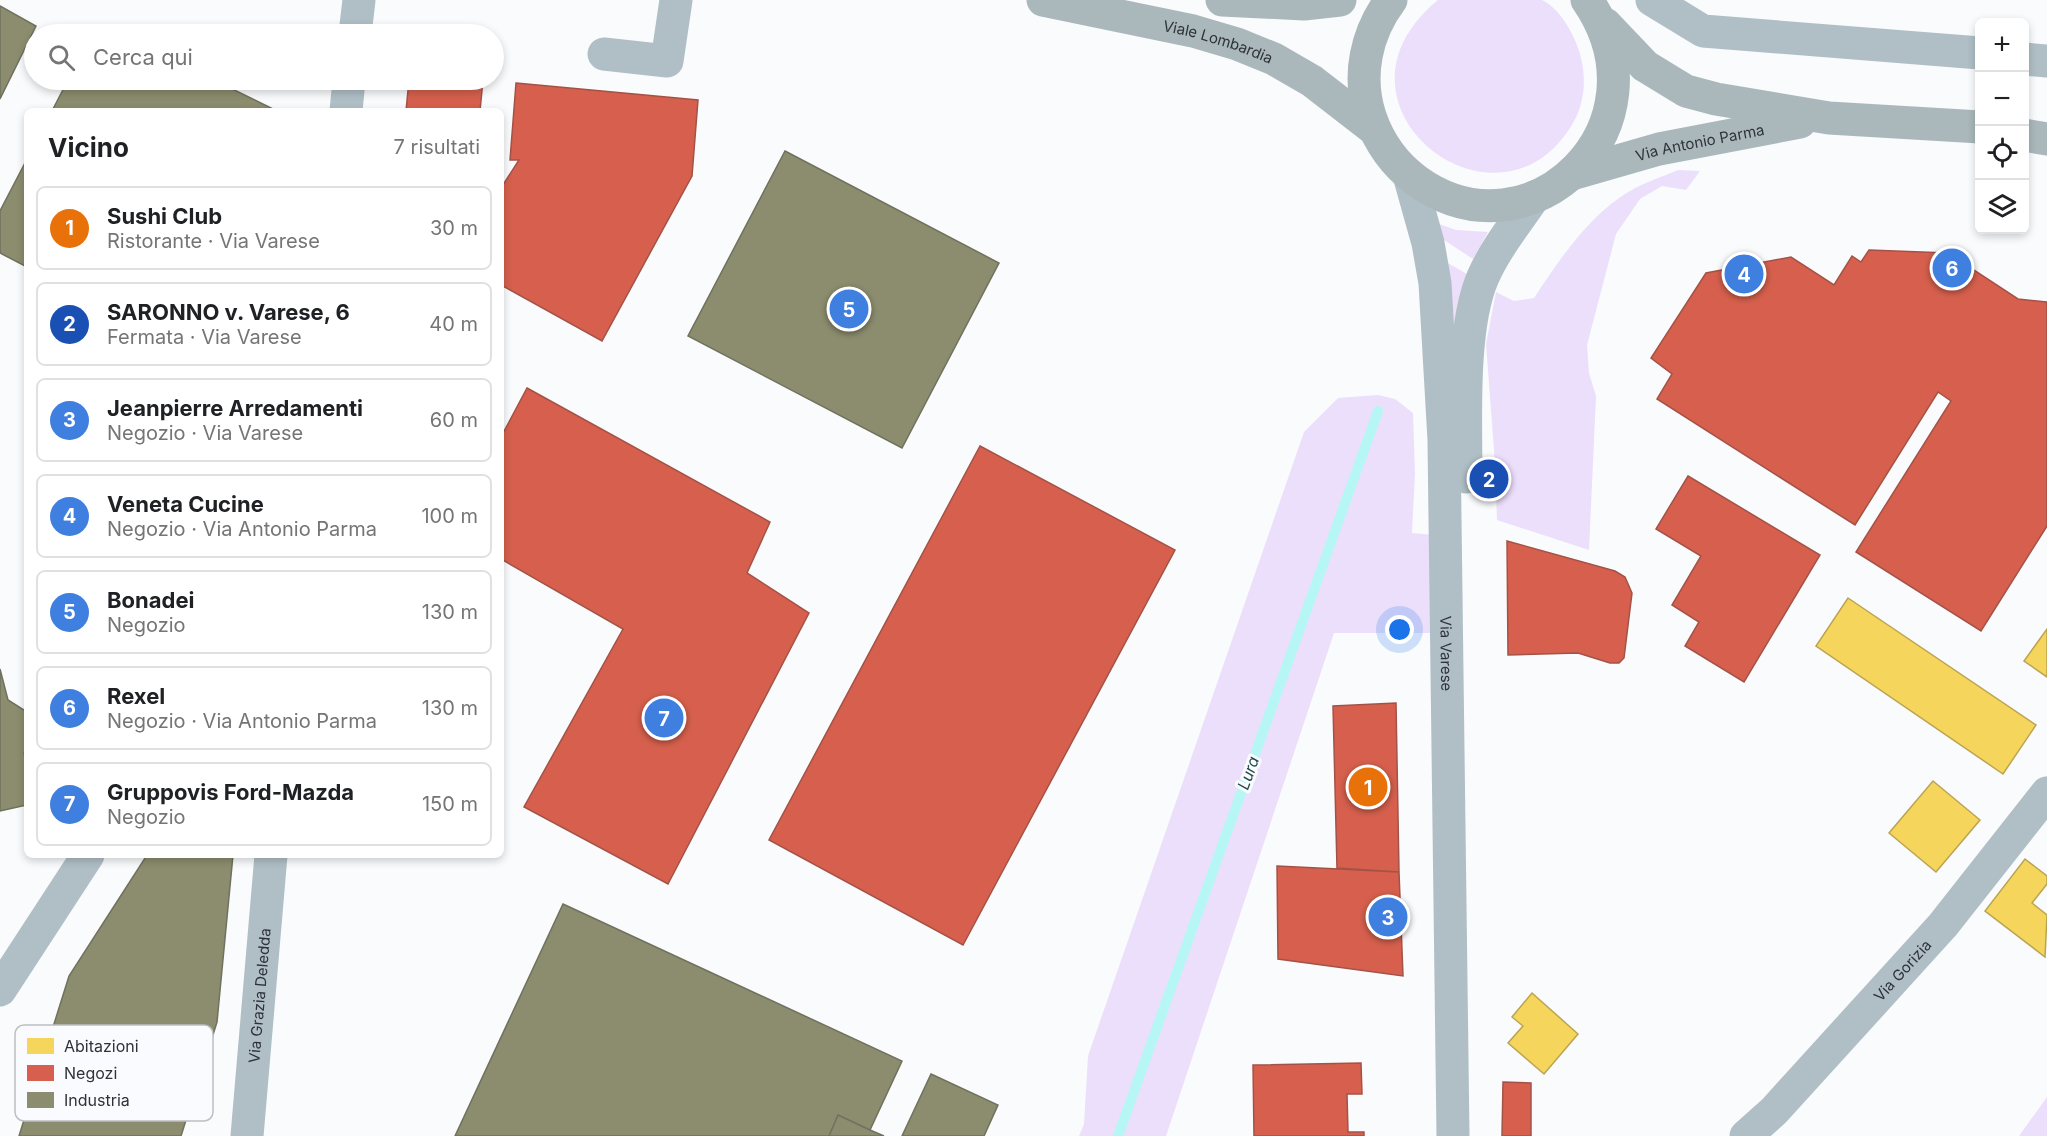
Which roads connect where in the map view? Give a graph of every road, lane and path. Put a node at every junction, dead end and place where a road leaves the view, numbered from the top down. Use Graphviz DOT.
graph roads {
  1 [pos="359,0"];
  2 [pos="676,0"];
  3 [pos="1043,0"];
  4 [pos="1222,0"];
  5 [pos="1340,0"];
  6 [pos="1391,0"];
  7 [pos="1652,0"];
  8 [pos="1593,9"];
  9 [pos="356,24"];
  10 [pos="1975,53"];
  11 [pos="604,54"];
  12 [pos="2029,59"];
  13 [pos="2047,61"];
  14 [pos="349,90"];
  15 [pos="346,108"];
  16 [pos="1829,118"];
  17 [pos="2047,118"];
  18 [pos="2029,120"];
  19 [pos="1975,126"];
  20 [pos="1374,129"];
  21 [pos="2029,136"];
  22 [pos="2047,138"];
  23 [pos="1572,174"];
  24 [pos="1408,175"];
  25 [pos="1534,196"];
  26 [pos="2047,794"];
  27 [pos="86,858"];
  28 [pos="271,858"];
  29 [pos="0,990"];
  30 [pos="247,1136"];
  31 [pos="1453,1136"];
  32 [pos="1473,1136"];
  33 [pos="1746,1136"];
  1 -- 9 [label="street"];
  2 -- 11 [label="street"];
  3 -- 20 [label="main road, Viale Lombardia"];
  4 -- 5 [label="main road"];
  6 -- 20 [label="main road"];
  7 -- 10 [label="street"];
  8 -- 16 [label="main road, Via Antonio Parma"];
  8 -- 23 [label="main road"];
  12 -- 13 [label="street"];
  14 -- 15 [label="street"];
  16 -- 19 [label="main road, Via Antonio Parma"];
  16 -- 23 [label="main road, Via Antonio Parma"];
  17 -- 18 [label="main road"];
  20 -- 24 [label="main road"];
  21 -- 22 [label="main road"];
  23 -- 25 [label="main road"];
  24 -- 25 [label="main road"];
  24 -- 31 [label="street, Via Varese"];
  25 -- 32 [label="street, Via Varese"];
  26 -- 33 [label="street, Via Gorizia"];
  27 -- 29 [label="street"];
  28 -- 30 [label="street, Via Grazia Deledda"];
}
